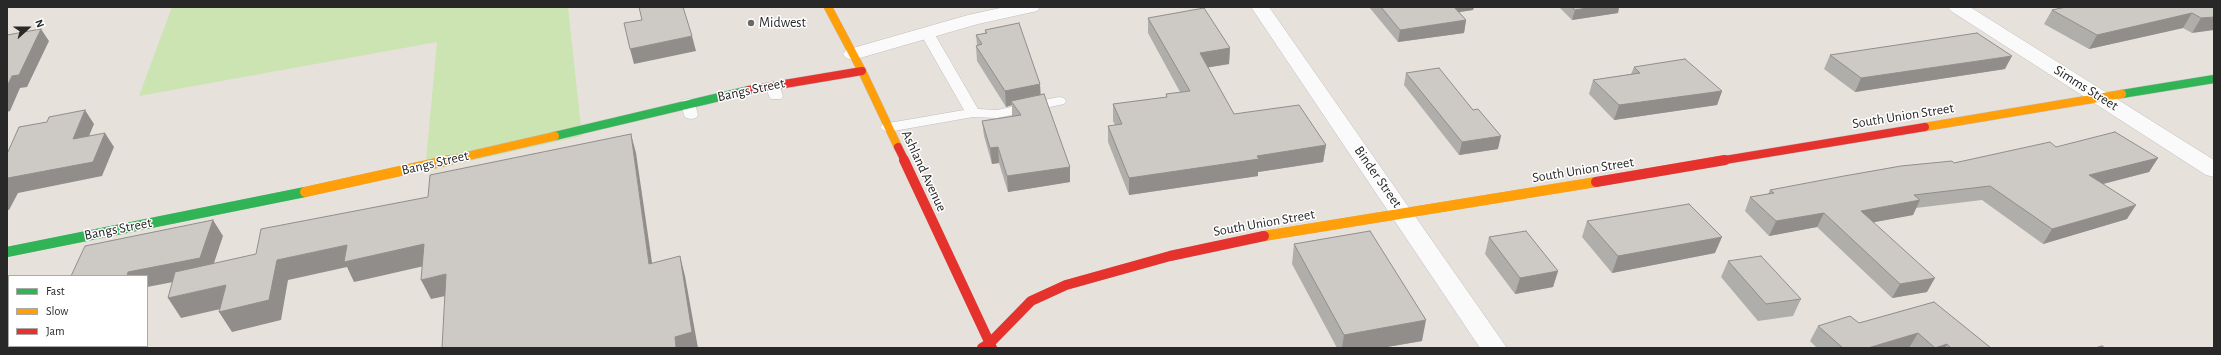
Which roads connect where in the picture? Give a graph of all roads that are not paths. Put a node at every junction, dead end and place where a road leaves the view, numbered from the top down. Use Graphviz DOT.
graph roads {
  1 [pos="828,7"];
  2 [pos="1031,7"];
  3 [pos="1260,7"];
  4 [pos="1957,7"];
  5 [pos="927,33"];
  6 [pos="853,54"];
  7 [pos="862,71"];
  8 [pos="2214,79"];
  9 [pos="2100,97"];
  10 [pos="1059,101"];
  11 [pos="973,113"];
  12 [pos="888,127"];
  13 [pos="2214,170"];
  14 [pos="1403,214"];
  15 [pos="7,252"];
  16 [pos="991,345"];
  17 [pos="982,348"];
  18 [pos="1494,348"];
  1 -- 6 [label="street, Ashland Avenue"];
  2 -- 5 [label="street"];
  3 -- 14 [label="street, Binder Street"];
  4 -- 9 [label="street, Simms Street"];
  5 -- 6 [label="street"];
  5 -- 11 [label="lane"];
  6 -- 7 [label="street, Ashland Avenue"];
  7 -- 12 [label="street, Ashland Avenue"];
  7 -- 15 [label="street, Bangs Street"];
  8 -- 9 [label="street, South Union Street"];
  9 -- 13 [label="street, Simms Street"];
  9 -- 14 [label="street, South Union Street"];
  10 -- 11 [label="lane"];
  11 -- 12 [label="lane"];
  12 -- 16 [label="street, Ashland Avenue"];
  14 -- 16 [label="street, South Union Street"];
  14 -- 18 [label="street, Binder Street"];
  16 -- 17 [label="street, South Union Street"];
}
